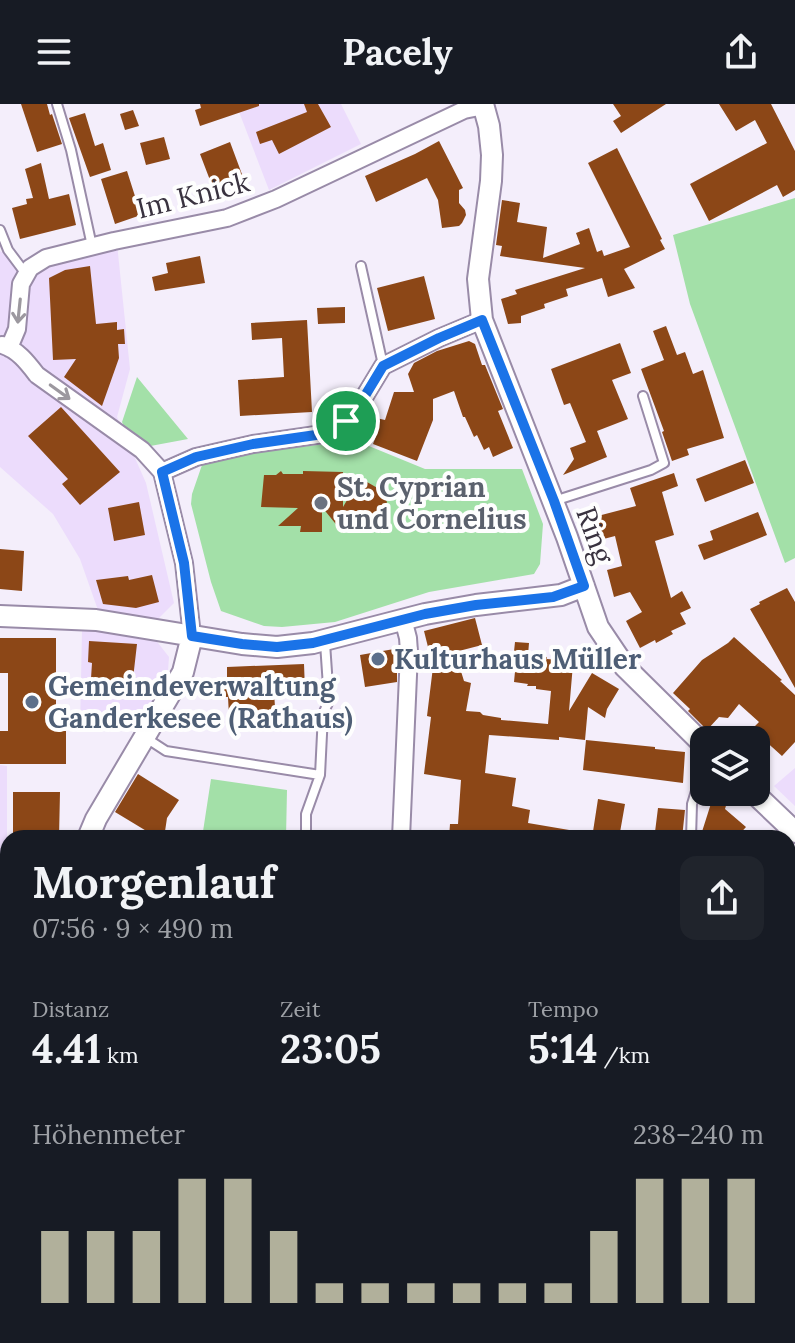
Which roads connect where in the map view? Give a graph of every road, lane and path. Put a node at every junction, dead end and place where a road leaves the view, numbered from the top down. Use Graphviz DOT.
graph roads {
  1 [pos="57,104"];
  2 [pos="486,105"];
  3 [pos="0,230"];
  4 [pos="92,246"];
  5 [pos="361,266"];
  6 [pos="26,275"];
  7 [pos="482,320"];
  8 [pos="5,346"];
  9 [pos="383,366"];
  10 [pos="643,396"];
  11 [pos="162,472"];
  12 [pos="554,501"];
  13 [pos="584,586"];
  14 [pos="0,616"];
  15 [pos="403,619"];
  16 [pos="192,636"];
  17 [pos="324,640"];
  18 [pos="690,732"];
  19 [pos="146,738"];
  20 [pos="320,775"];
  21 [pos="692,806"];
  22 [pos="768,806"];
  23 [pos="91,830"];
  24 [pos="306,830"];
  25 [pos="401,830"];
  26 [pos="691,830"];
  27 [pos="793,830"];
  1 -- 4 [label="lane"];
  2 -- 4 [label="street, Im Knick"];
  2 -- 7 [label="street, Ring"];
  3 -- 6 [label="lane"];
  4 -- 6 [label="street, Im Knick"];
  5 -- 9 [label="lane"];
  6 -- 8 [label="street, one-way"];
  7 -- 9 [label="street"];
  7 -- 12 [label="street, Ring"];
  8 -- 11 [label="street, one-way"];
  9 -- 11 [label="street"];
  10 -- 12 [label="lane"];
  11 -- 16 [label="street"];
  12 -- 13 [label="street, Ring"];
  13 -- 15 [label="street, Ring"];
  13 -- 18 [label="street"];
  14 -- 16 [label="street, Ring"];
  15 -- 17 [label="street, Ring"];
  15 -- 25 [label="street"];
  16 -- 17 [label="street, Ring"];
  16 -- 19 [label="street"];
  17 -- 20 [label="lane"];
  19 -- 20 [label="lane"];
  19 -- 23 [label="street"];
  20 -- 24 [label="lane"];
  21 -- 26 [label="lane"];
  22 -- 27 [label="street"];
}
